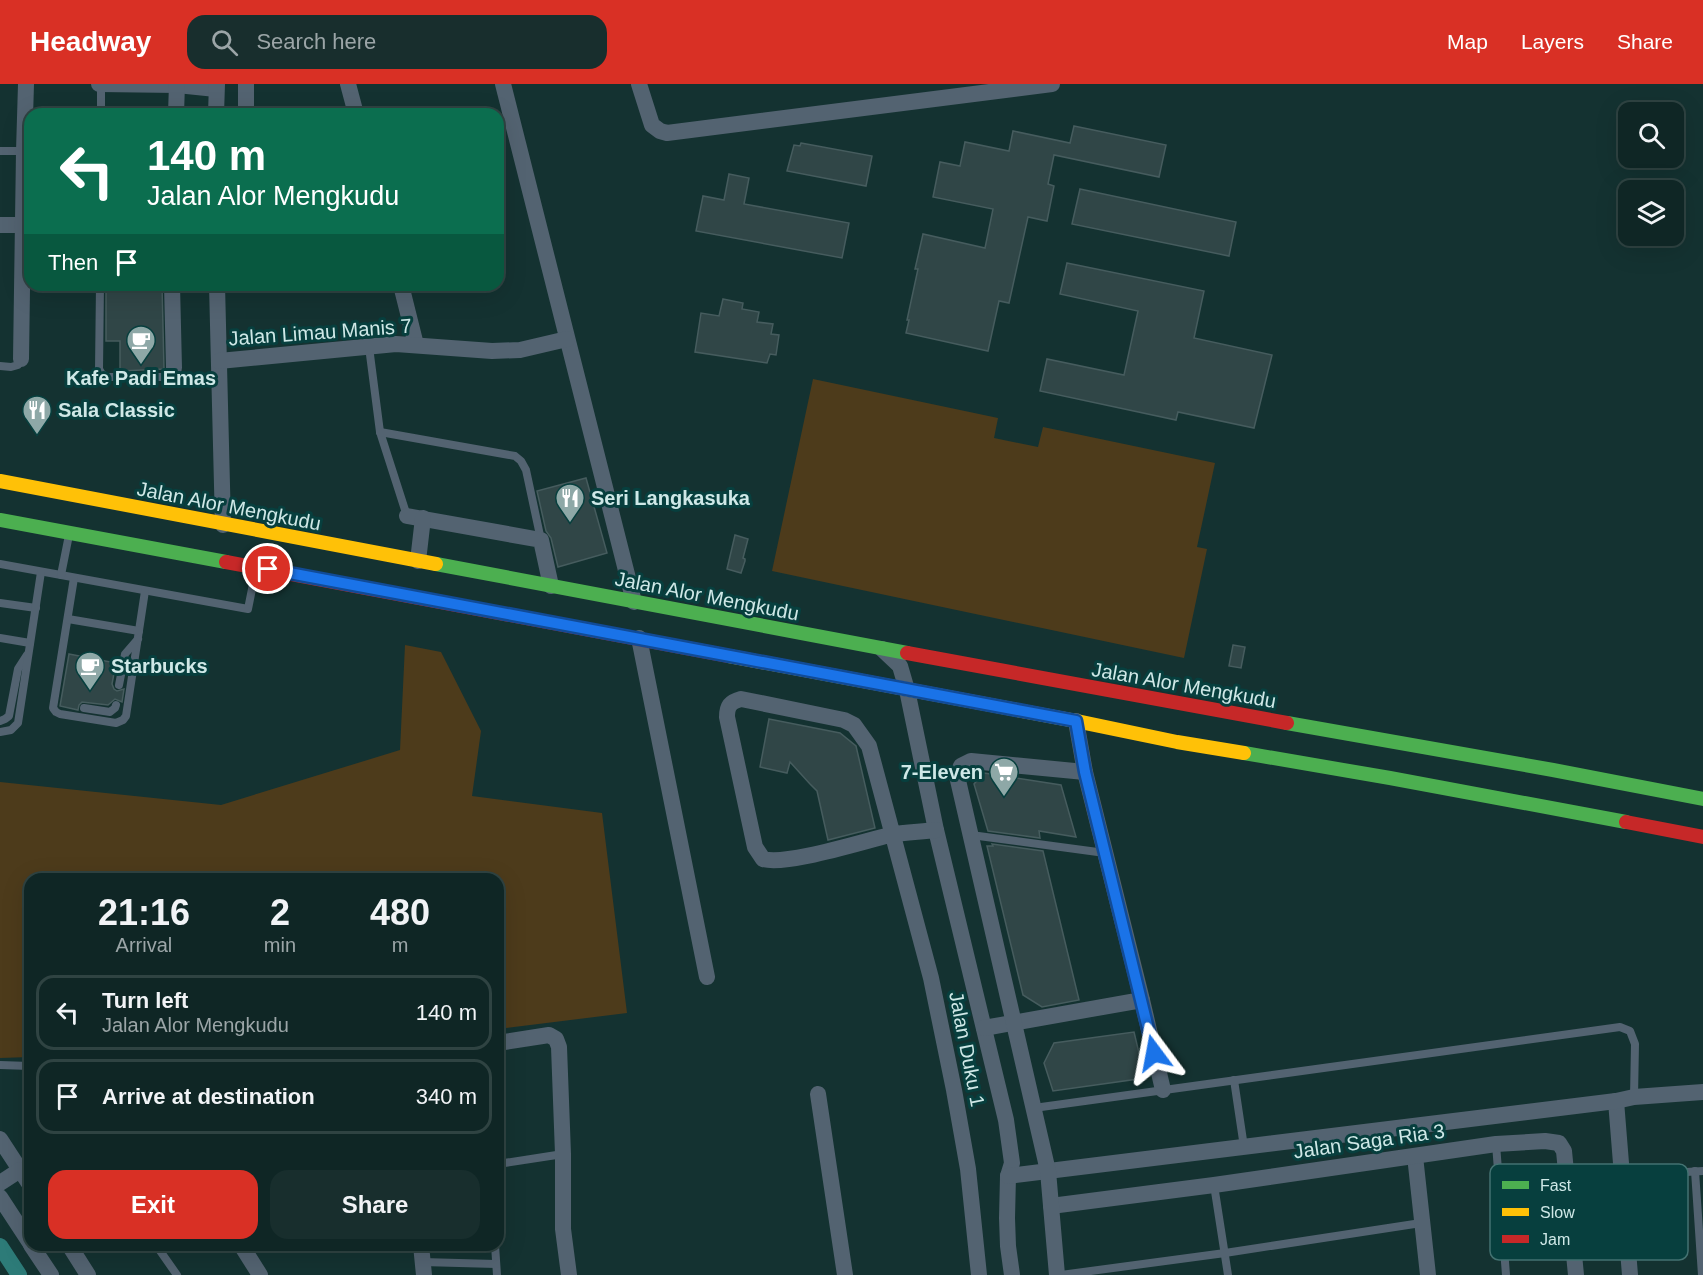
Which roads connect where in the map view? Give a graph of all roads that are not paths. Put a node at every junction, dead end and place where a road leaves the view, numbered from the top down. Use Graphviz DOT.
graph roads {
  1 [pos="26,84"];
  2 [pos="100,84"];
  3 [pos="246,84"];
  4 [pos="348,84"];
  5 [pos="503,84"];
  6 [pos="639,84"];
  7 [pos="1052,84"];
  8 [pos="177,85"];
  9 [pos="217,86"];
  10 [pos="25,108"];
  11 [pos="101,108"];
  12 [pos="176,108"];
  13 [pos="216,108"];
  14 [pos="246,108"];
  15 [pos="354,108"];
  16 [pos="0,151"];
  17 [pos="24,151"];
  18 [pos="0,225"];
  19 [pos="24,225"];
  20 [pos="24,279"];
  21 [pos="100,291"];
  22 [pos="172,291"];
  23 [pos="217,291"];
  24 [pos="402,291"];
  25 [pos="567,339"];
  26 [pos="416,345"];
  27 [pos="369,347"];
  28 [pos="21,359"];
  29 [pos="219,361"];
  30 [pos="0,366"];
  31 [pos="174,369"];
  32 [pos="380,432"];
  33 [pos="0,481"];
  34 [pos="415,517"];
  35 [pos="0,520"];
  36 [pos="223,525"];
  37 [pos="266,533"];
  38 [pos="70,534"];
  39 [pos="541,540"];
  40 [pos="257,558"];
  41 [pos="418,561"];
  42 [pos="0,564"];
  43 [pos="41,572"];
  44 [pos="61,575"];
  45 [pos="74,578"];
  46 [pos="551,586"];
  47 [pos="145,591"];
  48 [pos="634,602"];
  49 [pos="0,603"];
  50 [pos="36,608"];
  51 [pos="68,619"];
  52 [pos="138,635"];
  53 [pos="0,638"];
  54 [pos="639,638"];
  55 [pos="29,648"];
  56 [pos="882,649"];
  57 [pos="62,652"];
  58 [pos="68,660"];
  59 [pos="119,685"];
  60 [pos="908,690"];
  61 [pos="116,705"];
  62 [pos="84,708"];
  63 [pos="0,721"];
  64 [pos="1076,721"];
  65 [pos="0,732"];
  66 [pos="1085,772"];
  67 [pos="1703,799"];
  68 [pos="936,830"];
  69 [pos="894,835"];
  70 [pos="971,835"];
  71 [pos="1703,837"];
  72 [pos="1105,853"];
  73 [pos="707,977"];
  74 [pos="1142,1000"];
  75 [pos="1014,1022"];
  76 [pos="984,1028"];
  77 [pos="504,1042"];
  78 [pos="0,1065"];
  79 [pos="24,1066"];
  80 [pos="1234,1080"];
  81 [pos="1163,1090"];
  82 [pos="1703,1092"];
  83 [pos="818,1094"];
  84 [pos="1634,1097"];
  85 [pos="1616,1101"];
  86 [pos="1034,1108"];
  87 [pos="0,1139"];
  88 [pos="1496,1144"];
  89 [pos="1244,1147"];
  90 [pos="563,1154"];
  91 [pos="1415,1156"];
  92 [pos="504,1163"];
  93 [pos="1498,1164"];
  94 [pos="1565,1164"];
  95 [pos="1621,1164"];
  96 [pos="24,1170"];
  97 [pos="24,1171"];
  98 [pos="1048,1171"];
  99 [pos="1699,1171"];
  100 [pos="1008,1176"];
  101 [pos="0,1183"];
  102 [pos="1214,1185"];
  103 [pos="0,1197"];
  104 [pos="1051,1206"];
  105 [pos="1421,1223"];
  106 [pos="24,1233"];
  107 [pos="36,1251"];
  108 [pos="73,1251"];
  109 [pos="160,1251"];
  110 [pos="245,1251"];
  111 [pos="422,1251"];
  112 [pos="495,1251"];
  113 [pos="1225,1253"];
  114 [pos="1505,1260"];
  115 [pos="1575,1260"];
  116 [pos="1629,1260"];
  117 [pos="496,1264"];
  118 [pos="423,1269"];
  119 [pos="51,1275"];
  120 [pos="88,1275"];
  121 [pos="177,1275"];
  122 [pos="260,1275"];
  123 [pos="497,1275"];
  124 [pos="569,1275"];
  125 [pos="845,1275"];
  126 [pos="979,1275"];
  127 [pos="1012,1275"];
  128 [pos="1059,1275"];
  129 [pos="1228,1275"];
  130 [pos="1428,1275"];
  131 [pos="1506,1275"];
  132 [pos="1576,1275"];
  133 [pos="1630,1275"];
  134 [pos="1702,1275"];
  1 -- 10 [label="street"];
  2 -- 8 [label="street"];
  2 -- 11 [label="lane"];
  3 -- 14 [label="street"];
  4 -- 15 [label="street"];
  5 -- 25 [label="street"];
  6 -- 7 [label="street"];
  8 -- 9 [label="street"];
  8 -- 12 [label="street"];
  9 -- 13 [label="street"];
  16 -- 17 [label="lane"];
  18 -- 19 [label="street"];
  20 -- 28 [label="street"];
  21 -- 31 [label="lane"];
  22 -- 31 [label="street"];
  23 -- 29 [label="street"];
  24 -- 26 [label="street"];
  25 -- 26 [label="street, Jalan Limau Manis 7"];
  25 -- 48 [label="street"];
  26 -- 27 [label="street, Jalan Limau Manis 7"];
  27 -- 29 [label="street, Jalan Limau Manis 7"];
  27 -- 32 [label="lane"];
  28 -- 30 [label="lane"];
  29 -- 36 [label="street"];
  32 -- 34 [label="lane"];
  32 -- 39 [label="lane"];
  33 -- 36 [label="main road, Jalan Alor Mengkudu"];
  34 -- 39 [label="street"];
  34 -- 41 [label="street"];
  35 -- 38 [label="main road"];
  36 -- 37 [label="main road, Jalan Alor Mengkudu"];
  37 -- 40 [label="main road"];
  37 -- 41 [label="main road, Jalan Alor Mengkudu"];
  38 -- 40 [label="main road"];
  38 -- 44 [label="lane"];
  39 -- 46 [label="street"];
  40 -- 47 [label="lane"];
  40 -- 54 [label="main road"];
  41 -- 46 [label="main road, Jalan Alor Mengkudu"];
  42 -- 43 [label="lane"];
  43 -- 44 [label="lane"];
  43 -- 50 [label="lane"];
  44 -- 45 [label="lane"];
  45 -- 47 [label="lane"];
  45 -- 51 [label="lane"];
  46 -- 48 [label="main road, Jalan Alor Mengkudu"];
  47 -- 52 [label="lane"];
  48 -- 56 [label="main road, Jalan Alor Mengkudu"];
  49 -- 50 [label="lane"];
  50 -- 55 [label="lane"];
  51 -- 52 [label="lane"];
  51 -- 57 [label="lane"];
  52 -- 57 [label="lane"];
  52 -- 59 [label="lane"];
  53 -- 55 [label="lane"];
  54 -- 60 [label="main road"];
  54 -- 73 [label="street"];
  55 -- 63 [label="lane"];
  55 -- 65 [label="lane"];
  56 -- 60 [label="street"];
  56 -- 67 [label="main road, Jalan Alor Mengkudu"];
  57 -- 58 [label="lane"];
  60 -- 64 [label="main road"];
  60 -- 68 [label="street"];
  61 -- 62 [label="lane"];
  64 -- 66 [label="street"];
  64 -- 71 [label="main road"];
  66 -- 70 [label="street"];
  66 -- 72 [label="street"];
  68 -- 69 [label="street"];
  68 -- 76 [label="street"];
  69 -- 69 [label="street, Jalan Duku 1"];
  69 -- 126 [label="street, Jalan Duku 1"];
  70 -- 72 [label="lane"];
  70 -- 75 [label="street"];
  72 -- 74 [label="street"];
  74 -- 75 [label="street"];
  74 -- 81 [label="street"];
  75 -- 76 [label="street"];
  75 -- 86 [label="street"];
  76 -- 100 [label="street"];
  77 -- 90 [label="street"];
  78 -- 79 [label="lane"];
  80 -- 81 [label="lane"];
  80 -- 84 [label="lane"];
  80 -- 89 [label="lane"];
  81 -- 86 [label="lane"];
  82 -- 84 [label="street"];
  83 -- 125 [label="street"];
  84 -- 85 [label="street"];
  85 -- 89 [label="street"];
  85 -- 95 [label="street"];
  86 -- 98 [label="street"];
  87 -- 96 [label="street"];
  88 -- 91 [label="street, Jalan Saga Ria 3"];
  88 -- 93 [label="lane"];
  88 -- 94 [label="street, Jalan Saga Ria 3"];
  89 -- 98 [label="street"];
  90 -- 92 [label="lane"];
  90 -- 124 [label="street"];
  91 -- 102 [label="street, Jalan Saga Ria 3"];
  91 -- 105 [label="street"];
  97 -- 101 [label="street"];
  98 -- 100 [label="street"];
  98 -- 104 [label="street"];
  99 -- 134 [label="lane"];
  100 -- 127 [label="street"];
  102 -- 104 [label="street, Jalan Saga Ria 3"];
  102 -- 113 [label="lane"];
  103 -- 106 [label="street"];
  104 -- 128 [label="street"];
  105 -- 113 [label="lane"];
  105 -- 130 [label="street"];
  107 -- 119 [label="street"];
  108 -- 120 [label="street"];
  109 -- 121 [label="lane"];
  110 -- 122 [label="street"];
  111 -- 118 [label="street"];
  112 -- 117 [label="lane"];
  113 -- 128 [label="lane"];
  113 -- 129 [label="lane"];
  114 -- 131 [label="lane"];
  115 -- 132 [label="street, Jalan Saga Ria 3"];
  116 -- 133 [label="street"];
  117 -- 118 [label="lane"];
  117 -- 123 [label="lane"];
}
